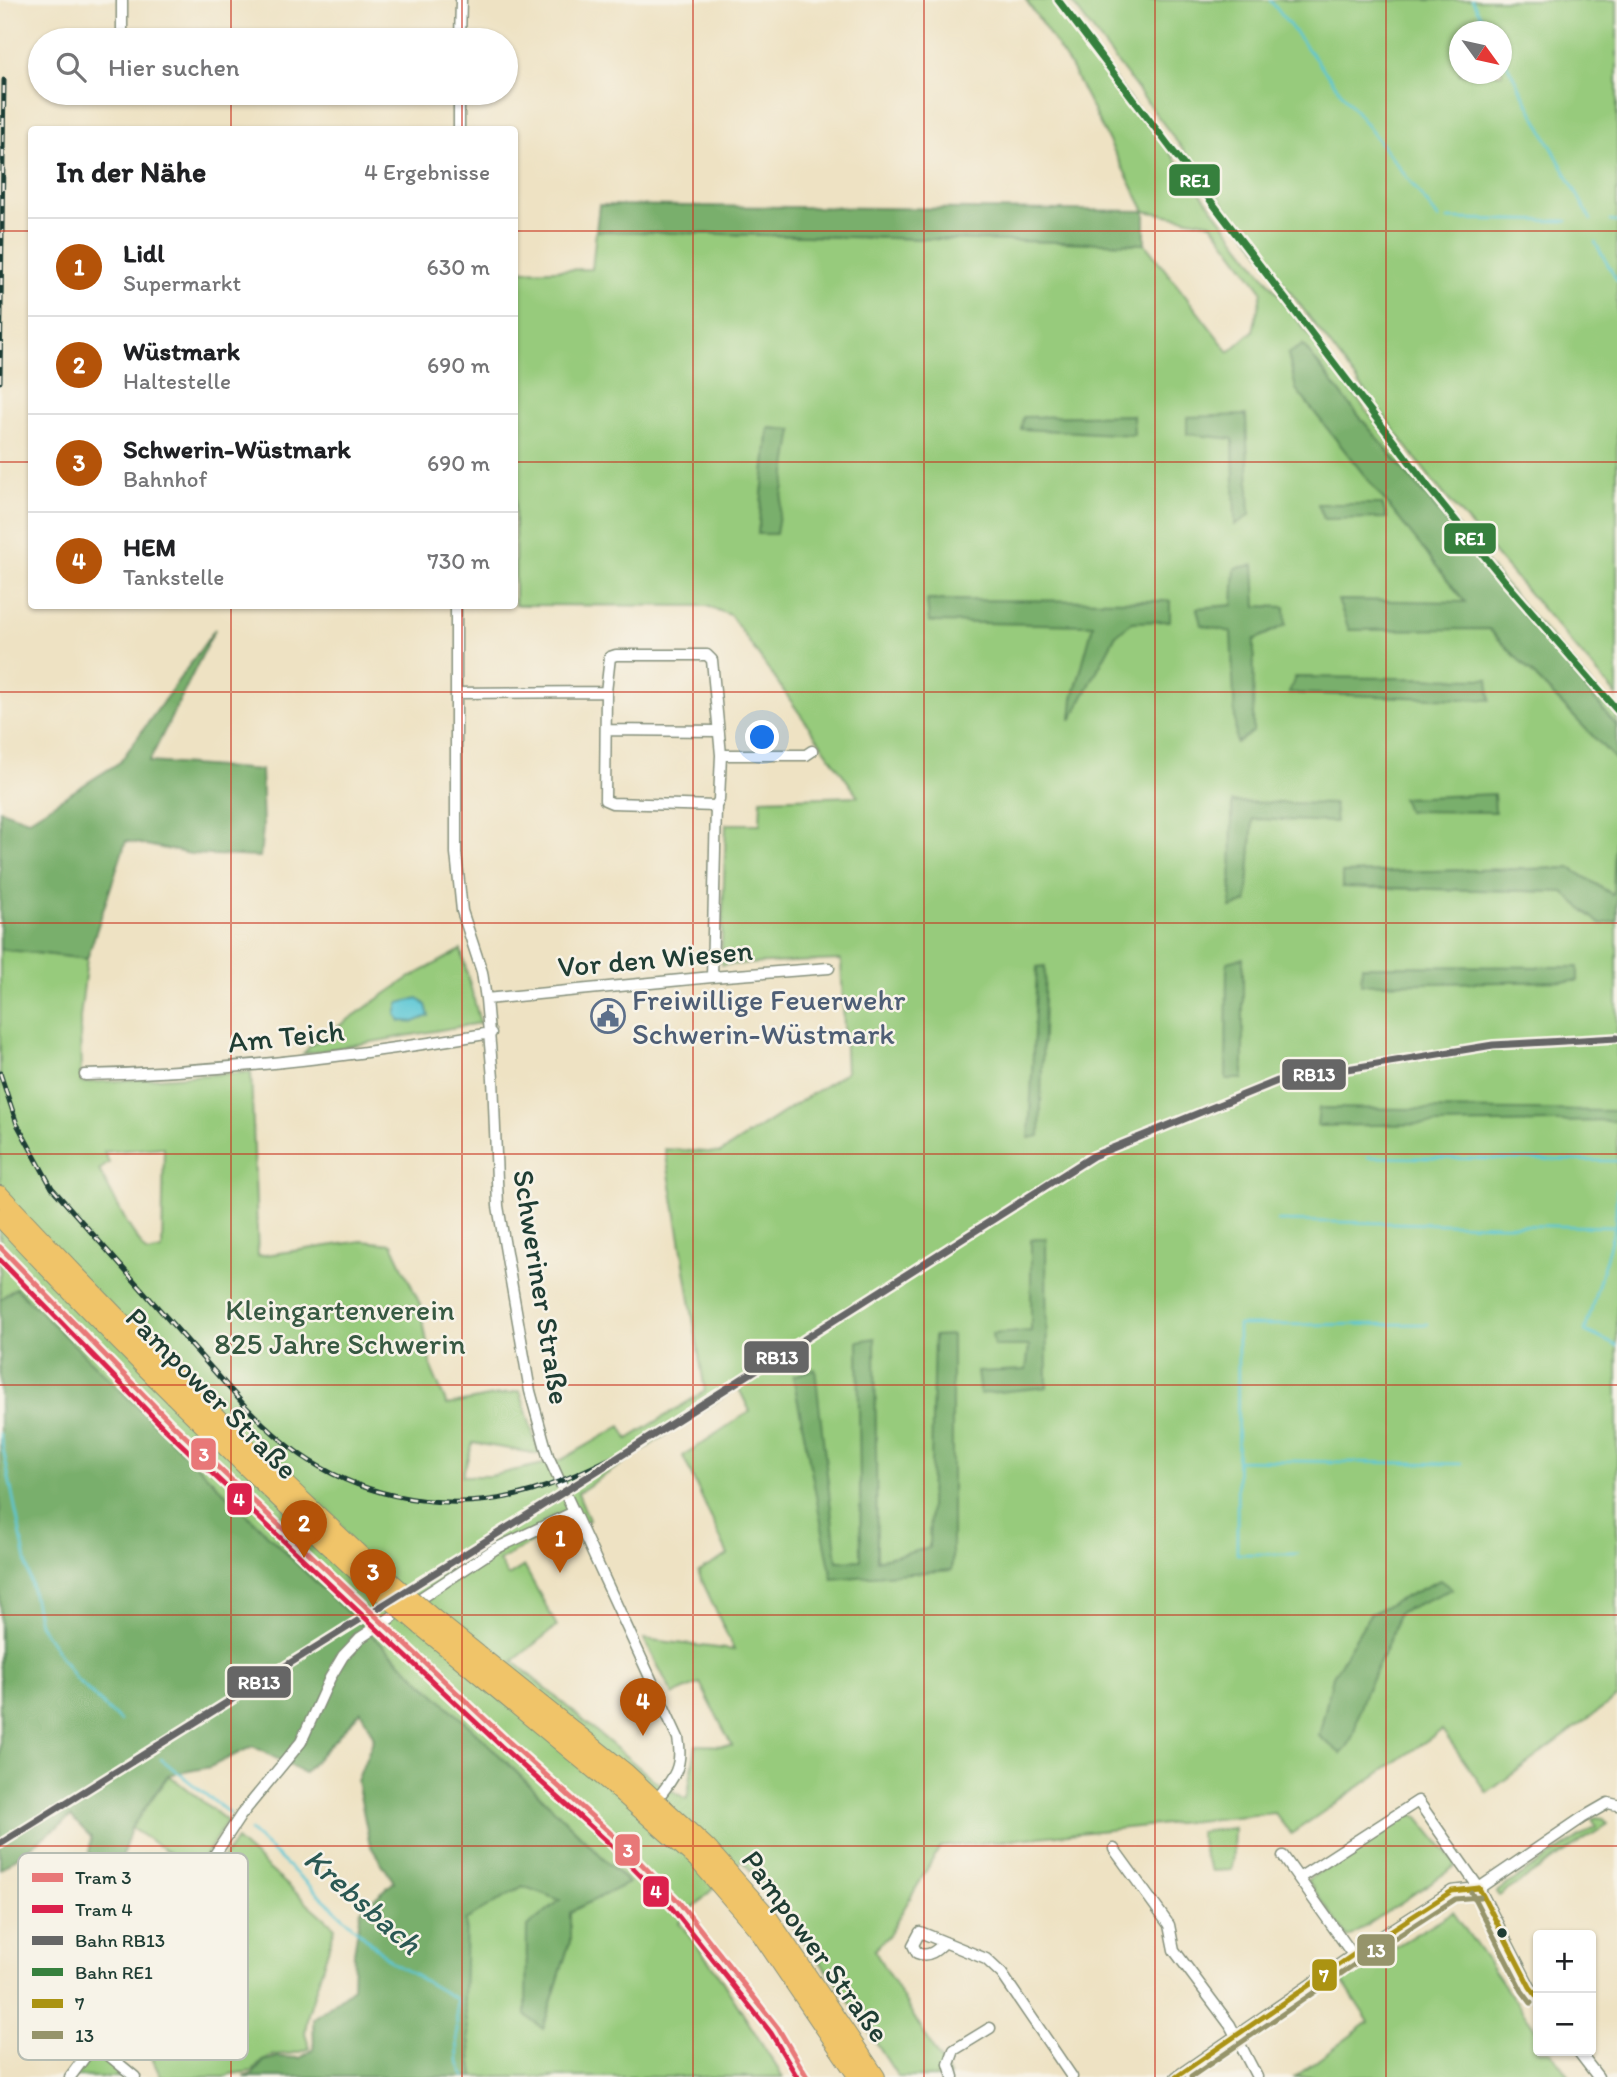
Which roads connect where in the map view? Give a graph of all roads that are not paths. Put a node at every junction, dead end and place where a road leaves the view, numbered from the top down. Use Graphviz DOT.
graph roads {
  1 [pos="122,0"];
  2 [pos="461,0"];
  3 [pos="122,28"];
  4 [pos="460,28"];
  5 [pos="459,105"];
  6 [pos="459,126"];
  7 [pos="456,609"];
  8 [pos="606,692"];
  9 [pos="456,693"];
  10 [pos="606,730"];
  11 [pos="718,731"];
  12 [pos="812,751"];
  13 [pos="721,755"];
  14 [pos="716,806"];
  15 [pos="828,968"];
  16 [pos="712,977"];
  17 [pos="486,999"];
  18 [pos="491,1033"];
  19 [pos="85,1075"];
  20 [pos="0,1195"];
  21 [pos="0,1217"];
  22 [pos="574,1512"];
  23 [pos="357,1562"];
  24 [pos="1617,1805"];
  25 [pos="651,1806"];
  26 [pos="1114,1849"];
  27 [pos="216,1853"];
  28 [pos="1283,1856"];
  29 [pos="1299,1878"];
  30 [pos="1479,1888"];
  31 [pos="946,1942"];
  32 [pos="1353,1955"];
  33 [pos="1534,1993"];
  34 [pos="990,2028"];
  35 [pos="1235,2037"];
  36 [pos="1582,2056"];
  37 [pos="84,2060"];
  38 [pos="114,2060"];
  39 [pos="70,2077"];
  40 [pos="135,2077"];
  41 [pos="858,2077"];
  42 [pos="876,2077"];
  43 [pos="953,2077"];
  44 [pos="1072,2077"];
  45 [pos="1176,2077"];
  46 [pos="1257,2077"];
  47 [pos="1598,2077"];
  1 -- 3 [label="street"];
  2 -- 4 [label="street"];
  5 -- 6 [label="street"];
  7 -- 9 [label="street, Schweriner Straße"];
  8 -- 9 [label="street"];
  8 -- 10 [label="street"];
  8 -- 11 [label="street"];
  9 -- 17 [label="street, Schweriner Straße"];
  10 -- 11 [label="street"];
  10 -- 14 [label="street"];
  11 -- 13 [label="street"];
  12 -- 13 [label="street"];
  13 -- 14 [label="street"];
  14 -- 16 [label="street"];
  15 -- 16 [label="street, Vor den Wiesen"];
  16 -- 17 [label="street, Vor den Wiesen"];
  17 -- 18 [label="street, Schweriner Straße"];
  18 -- 19 [label="street, Am Teich"];
  18 -- 22 [label="street, Schweriner Straße"];
  20 -- 23 [label="main road, Pampower Straße"];
  21 -- 23 [label="main road, Pampower Straße"];
  22 -- 25 [label="street, Schweriner Straße"];
  22 -- 27 [label="street"];
  23 -- 25 [label="main road, Pampower Straße, bridge"];
  24 -- 30 [label="street"];
  25 -- 41 [label="main road, Pampower Straße"];
  25 -- 42 [label="main road, Pampower Straße"];
  26 -- 35 [label="street"];
  28 -- 29 [label="street"];
  29 -- 30 [label="street"];
  29 -- 32 [label="street"];
  30 -- 32 [label="street"];
  30 -- 33 [label="street"];
  31 -- 44 [label="street"];
  32 -- 35 [label="street"];
  34 -- 43 [label="street"];
  35 -- 45 [label="street"];
  35 -- 46 [label="street"];
  36 -- 47 [label="street"];
  37 -- 39 [label="street"];
  38 -- 40 [label="street"];
}
